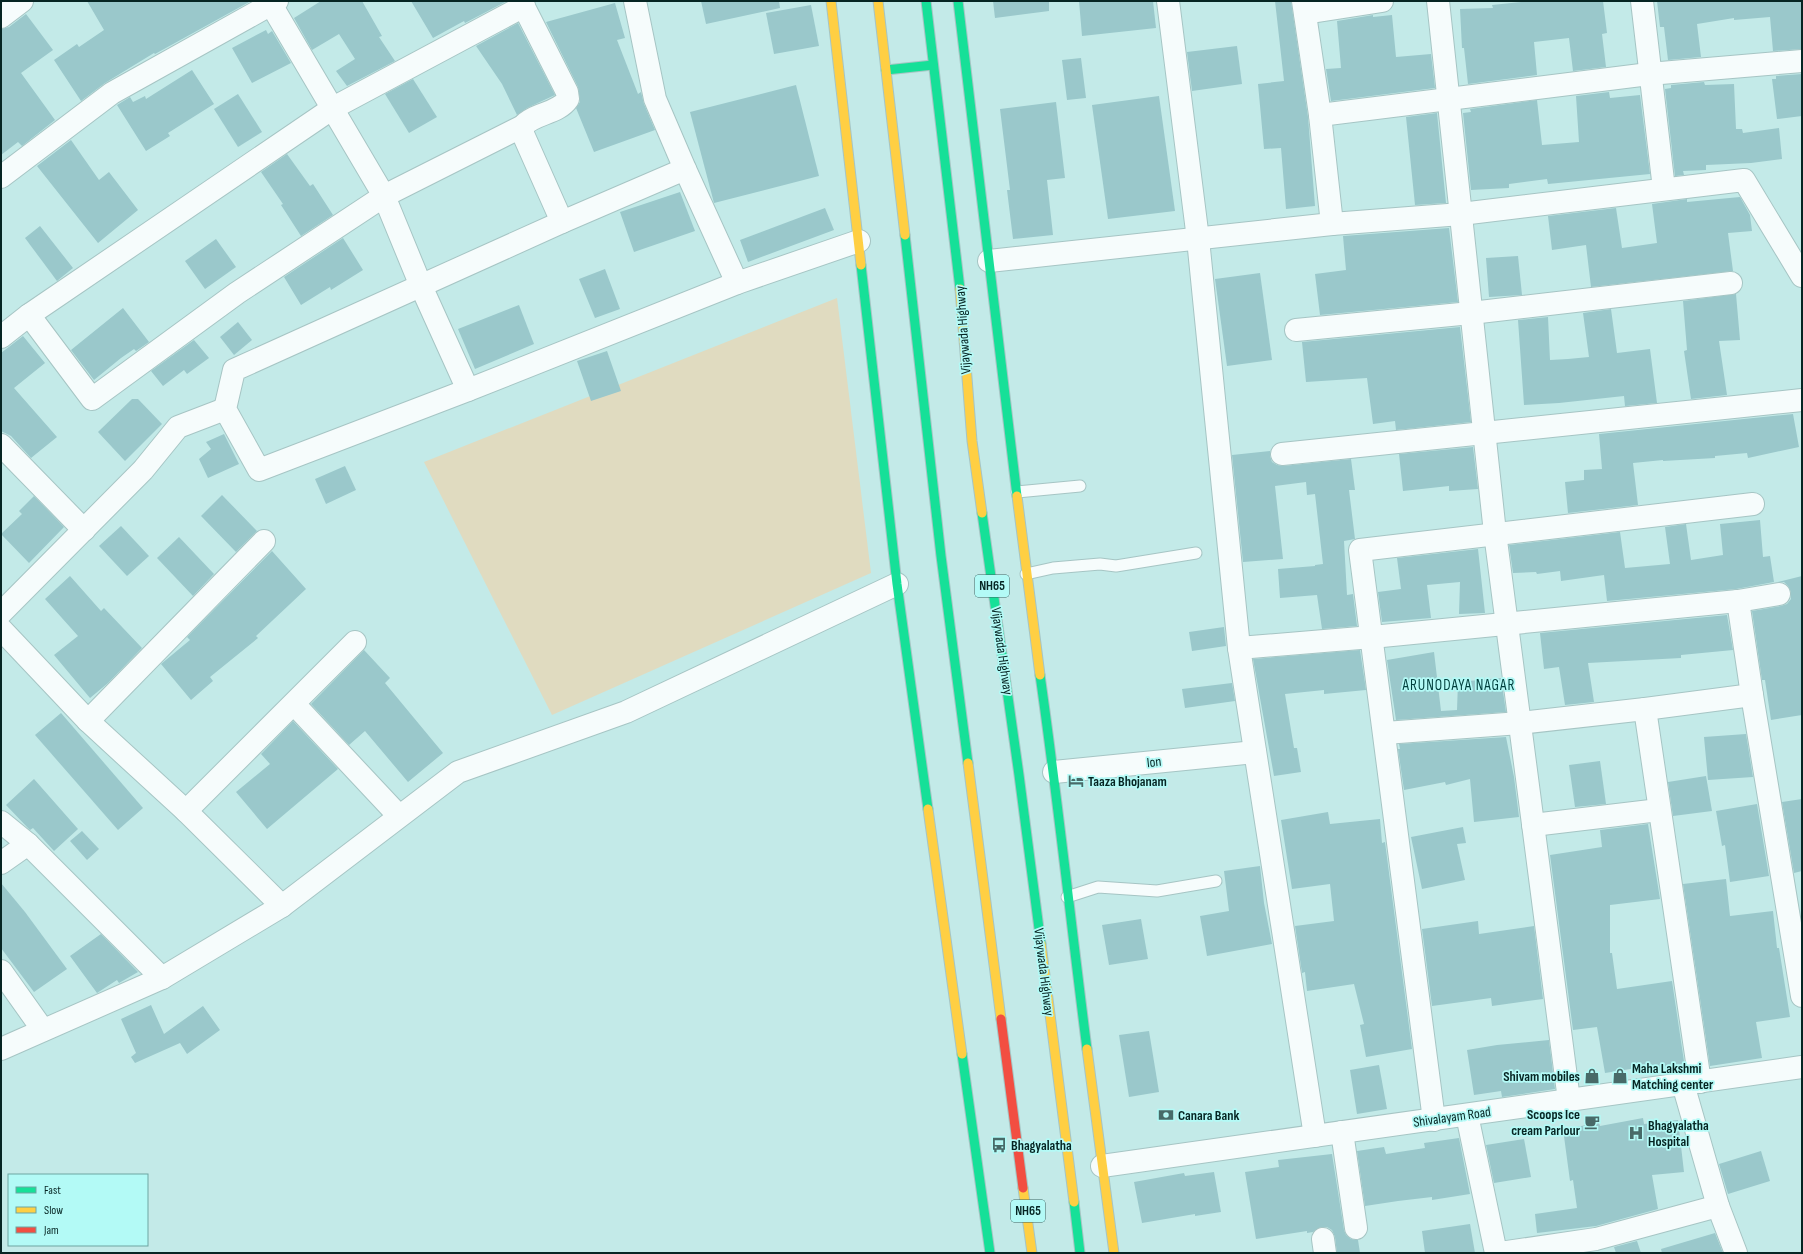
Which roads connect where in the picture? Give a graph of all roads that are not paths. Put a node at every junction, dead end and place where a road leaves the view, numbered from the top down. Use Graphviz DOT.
graph roads {
  1 [pos="22,1"];
  2 [pos="635,1"];
  3 [pos="831,1"];
  4 [pos="878,1"];
  5 [pos="926,1"];
  6 [pos="958,1"];
  7 [pos="1168,1"];
  8 [pos="1382,1"];
  9 [pos="1438,1"];
  10 [pos="1642,1"];
  11 [pos="273,2"];
  12 [pos="523,3"];
  13 [pos="1304,7"];
  14 [pos="1,17"];
  15 [pos="1802,61"];
  16 [pos="933,65"];
  17 [pos="886,70"];
  18 [pos="1649,74"];
  19 [pos="1448,99"];
  20 [pos="333,108"];
  21 [pos="1320,115"];
  22 [pos="523,126"];
  23 [pos="685,169"];
  24 [pos="1,177"];
  25 [pos="1664,189"];
  26 [pos="384,196"];
  27 [pos="1461,214"];
  28 [pos="562,222"];
  29 [pos="1332,224"];
  30 [pos="1198,239"];
  31 [pos="859,241"];
  32 [pos="989,261"];
  33 [pos="1802,276"];
  34 [pos="737,283"];
  35 [pos="1731,283"];
  36 [pos="421,286"];
  37 [pos="1471,313"];
  38 [pos="30,315"];
  39 [pos="1296,330"];
  40 [pos="1,337"];
  41 [pos="468,390"];
  42 [pos="1802,400"];
  43 [pos="225,409"];
  44 [pos="1484,433"];
  45 [pos="1,445"];
  46 [pos="1282,454"];
  47 [pos="1080,486"];
  48 [pos="1017,492"];
  49 [pos="1753,504"];
  50 [pos="84,530"];
  51 [pos="1495,533"];
  52 [pos="264,541"];
  53 [pos="1196,554"];
  54 [pos="1026,574"];
  55 [pos="897,584"];
  56 [pos="1780,594"];
  57 [pos="1738,601"];
  58 [pos="1,613"];
  59 [pos="1507,624"];
  60 [pos="1,629"];
  61 [pos="1372,637"];
  62 [pos="355,642"];
  63 [pos="1239,648"];
  64 [pos="1752,695"];
  65 [pos="294,704"];
  66 [pos="1645,709"];
  67 [pos="88,721"];
  68 [pos="1520,723"];
  69 [pos="1384,733"];
  70 [pos="1255,752"];
  71 [pos="1054,772"];
  72 [pos="1659,810"];
  73 [pos="186,811"];
  74 [pos="399,816"];
  75 [pos="1,822"];
  76 [pos="1533,825"];
  77 [pos="28,844"];
  78 [pos="1,863"];
  79 [pos="1216,881"];
  80 [pos="1067,897"];
  81 [pos="282,906"];
  82 [pos="1,971"];
  83 [pos="162,978"];
  84 [pos="1802,996"];
  85 [pos="43,1030"];
  86 [pos="1,1049"];
  87 [pos="1801,1072"];
  88 [pos="1691,1083"];
  89 [pos="1569,1100"];
  90 [pos="1467,1115"];
  91 [pos="1434,1120"];
  92 [pos="1342,1132"];
  93 [pos="1315,1136"];
  94 [pos="1102,1166"];
  95 [pos="1718,1206"];
  96 [pos="1356,1228"];
  97 [pos="1599,1246"];
  98 [pos="990,1253"];
  99 [pos="1032,1253"];
  100 [pos="1080,1253"];
  101 [pos="1114,1253"];
  102 [pos="1496,1253"];
  103 [pos="1500,1253"];
  104 [pos="1736,1253"];
  1 -- 14 [label="street"];
  2 -- 23 [label="street"];
  3 -- 31 [label="main road"];
  4 -- 17 [label="main road, NH65"];
  5 -- 16 [label="main road, Vijaywada Highway / NH65"];
  6 -- 32 [label="main road"];
  7 -- 30 [label="street"];
  8 -- 13 [label="street"];
  9 -- 19 [label="street"];
  10 -- 18 [label="street"];
  11 -- 20 [label="street"];
  11 -- 24 [label="street"];
  12 -- 20 [label="street"];
  12 -- 22 [label="street"];
  13 -- 21 [label="street"];
  15 -- 18 [label="street"];
  16 -- 17 [label="main road"];
  16 -- 100 [label="main road, Vijaywada Highway / NH65"];
  17 -- 99 [label="main road, NH65"];
  18 -- 19 [label="street"];
  18 -- 25 [label="street"];
  19 -- 21 [label="street"];
  19 -- 27 [label="street"];
  20 -- 26 [label="street"];
  20 -- 38 [label="street"];
  21 -- 29 [label="street"];
  22 -- 26 [label="street"];
  22 -- 28 [label="street"];
  23 -- 28 [label="street"];
  23 -- 34 [label="street"];
  25 -- 27 [label="street"];
  25 -- 33 [label="street"];
  26 -- 36 [label="street"];
  26 -- 38 [label="street"];
  27 -- 29 [label="street"];
  27 -- 37 [label="street"];
  28 -- 36 [label="street"];
  29 -- 30 [label="street"];
  30 -- 32 [label="street"];
  30 -- 63 [label="street"];
  31 -- 34 [label="street"];
  31 -- 55 [label="main road"];
  32 -- 48 [label="main road"];
  34 -- 41 [label="street"];
  35 -- 37 [label="street"];
  36 -- 41 [label="street"];
  36 -- 43 [label="street"];
  37 -- 39 [label="street"];
  37 -- 44 [label="street"];
  38 -- 40 [label="street"];
  41 -- 43 [label="street"];
  42 -- 44 [label="street"];
  43 -- 50 [label="street"];
  44 -- 46 [label="street"];
  44 -- 51 [label="street"];
  45 -- 50 [label="street"];
  47 -- 48 [label="lane"];
  48 -- 54 [label="main road"];
  49 -- 51 [label="street"];
  50 -- 58 [label="street"];
  51 -- 59 [label="street"];
  51 -- 61 [label="street"];
  52 -- 67 [label="street"];
  53 -- 54 [label="lane"];
  54 -- 71 [label="main road"];
  55 -- 74 [label="street"];
  55 -- 98 [label="main road"];
  56 -- 57 [label="street"];
  57 -- 59 [label="street"];
  57 -- 64 [label="street"];
  59 -- 61 [label="street"];
  59 -- 68 [label="street"];
  60 -- 67 [label="street"];
  61 -- 63 [label="street"];
  61 -- 69 [label="street"];
  62 -- 65 [label="street"];
  63 -- 70 [label="street"];
  64 -- 66 [label="street"];
  64 -- 84 [label="street"];
  65 -- 73 [label="street"];
  65 -- 74 [label="street"];
  66 -- 68 [label="street"];
  66 -- 72 [label="street"];
  67 -- 73 [label="street"];
  68 -- 69 [label="street"];
  68 -- 76 [label="street"];
  69 -- 91 [label="street"];
  70 -- 71 [label="street, Ion"];
  70 -- 93 [label="street"];
  71 -- 80 [label="main road"];
  72 -- 76 [label="street"];
  72 -- 88 [label="street"];
  73 -- 81 [label="street"];
  74 -- 81 [label="street"];
  75 -- 77 [label="street"];
  76 -- 89 [label="street"];
  77 -- 78 [label="street"];
  77 -- 83 [label="street"];
  79 -- 80 [label="lane"];
  80 -- 94 [label="main road"];
  81 -- 83 [label="street"];
  82 -- 85 [label="street"];
  83 -- 85 [label="street"];
  85 -- 86 [label="street"];
  87 -- 88 [label="street, Shivalayam Road"];
  88 -- 89 [label="street, Shivalayam Road"];
  88 -- 95 [label="street"];
  89 -- 90 [label="street, Shivalayam Road"];
  90 -- 91 [label="street, Shivalayam Road"];
  90 -- 102 [label="street"];
  91 -- 92 [label="street, Shivalayam Road"];
  92 -- 93 [label="street, Shivalayam Road"];
  92 -- 96 [label="street"];
  93 -- 94 [label="street, Shivalayam Road"];
  94 -- 101 [label="main road"];
  95 -- 97 [label="street"];
  95 -- 104 [label="street"];
  97 -- 103 [label="street"];
}
